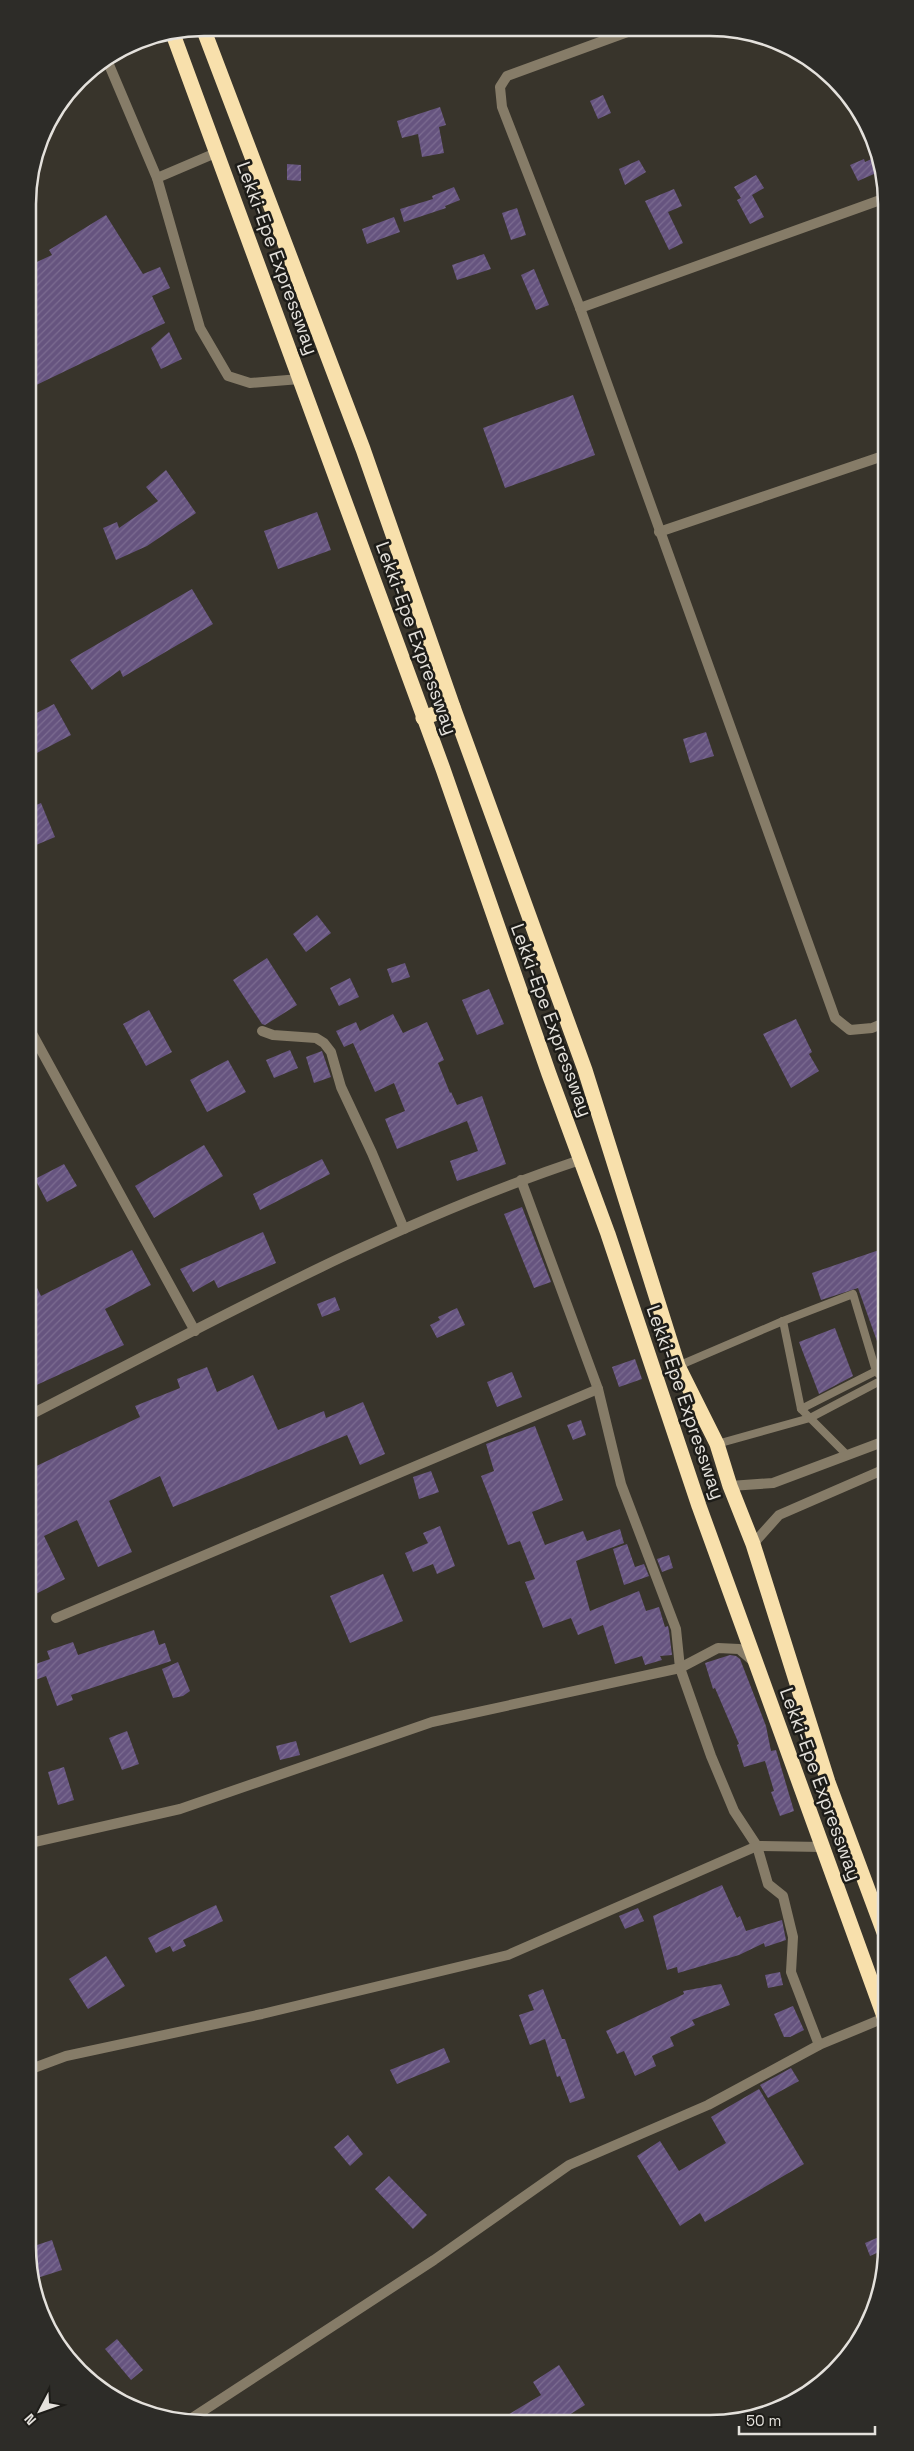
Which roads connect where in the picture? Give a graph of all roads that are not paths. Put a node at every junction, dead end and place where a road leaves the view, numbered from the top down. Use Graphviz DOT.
graph roads {
  1 [pos="616,36"];
  2 [pos="206,37"];
  3 [pos="175,39"];
  4 [pos="110,66"];
  5 [pos="218,152"];
  6 [pos="157,178"];
  7 [pos="878,201"];
  8 [pos="580,308"];
  9 [pos="300,379"];
  10 [pos="878,458"];
  11 [pos="659,532"];
  12 [pos="453,707"];
  13 [pos="423,718"];
  14 [pos="878,1026"];
  15 [pos="262,1031"];
  16 [pos="37,1042"];
  17 [pos="580,1160"];
  18 [pos="521,1180"];
  19 [pos="404,1229"];
  20 [pos="783,1321"];
  21 [pos="195,1331"];
  22 [pos="678,1366"];
  23 [pos="876,1371"];
  24 [pos="877,1384"];
  25 [pos="598,1389"];
  26 [pos="801,1409"];
  27 [pos="36,1412"];
  28 [pos="810,1418"];
  29 [pos="717,1444"];
  30 [pos="877,1444"];
  31 [pos="847,1455"];
  32 [pos="877,1472"];
  33 [pos="730,1486"];
  34 [pos="752,1544"];
  35 [pos="56,1618"];
  36 [pos="757,1664"];
  37 [pos="680,1668"];
  38 [pos="36,1842"];
  39 [pos="757,1846"];
  40 [pos="822,1847"];
  41 [pos="877,1914"];
  42 [pos="877,1998"];
  43 [pos="877,2023"];
  44 [pos="819,2045"];
  45 [pos="36,2067"];
  46 [pos="198,2414"];
  1 -- 8 [label="street"];
  2 -- 12 [label="highway, Lekki-Epe Expressway"];
  3 -- 5 [label="highway, Lekki-Epe Expressway"];
  4 -- 6 [label="street"];
  5 -- 6 [label="street"];
  5 -- 9 [label="highway, Lekki-Epe Expressway"];
  6 -- 9 [label="street"];
  7 -- 8 [label="street"];
  8 -- 11 [label="street"];
  9 -- 13 [label="highway, Lekki-Epe Expressway"];
  10 -- 11 [label="street"];
  11 -- 14 [label="street"];
  12 -- 13 [label="highway"];
  12 -- 22 [label="highway, Lekki-Epe Expressway"];
  13 -- 17 [label="highway, Lekki-Epe Expressway"];
  15 -- 19 [label="street"];
  16 -- 21 [label="street"];
  17 -- 18 [label="street"];
  17 -- 36 [label="highway, Lekki-Epe Expressway"];
  18 -- 19 [label="street"];
  18 -- 25 [label="street"];
  19 -- 21 [label="street"];
  20 -- 22 [label="lane"];
  20 -- 23 [label="lane"];
  20 -- 26 [label="lane"];
  21 -- 27 [label="street"];
  22 -- 29 [label="highway, Lekki-Epe Expressway"];
  23 -- 26 [label="lane"];
  24 -- 28 [label="lane"];
  25 -- 35 [label="street"];
  25 -- 37 [label="street"];
  26 -- 28 [label="lane"];
  28 -- 29 [label="lane"];
  28 -- 31 [label="lane"];
  29 -- 33 [label="highway, Lekki-Epe Expressway"];
  30 -- 31 [label="street"];
  31 -- 33 [label="street"];
  32 -- 34 [label="street"];
  33 -- 34 [label="highway, Lekki-Epe Expressway"];
  34 -- 41 [label="highway, Lekki-Epe Expressway"];
  36 -- 37 [label="street"];
  36 -- 40 [label="highway, Lekki-Epe Expressway"];
  37 -- 38 [label="street"];
  37 -- 39 [label="street"];
  39 -- 40 [label="street"];
  39 -- 44 [label="street"];
  39 -- 45 [label="street"];
  40 -- 42 [label="highway, Lekki-Epe Expressway"];
  43 -- 44 [label="street"];
  44 -- 46 [label="street"];
}
